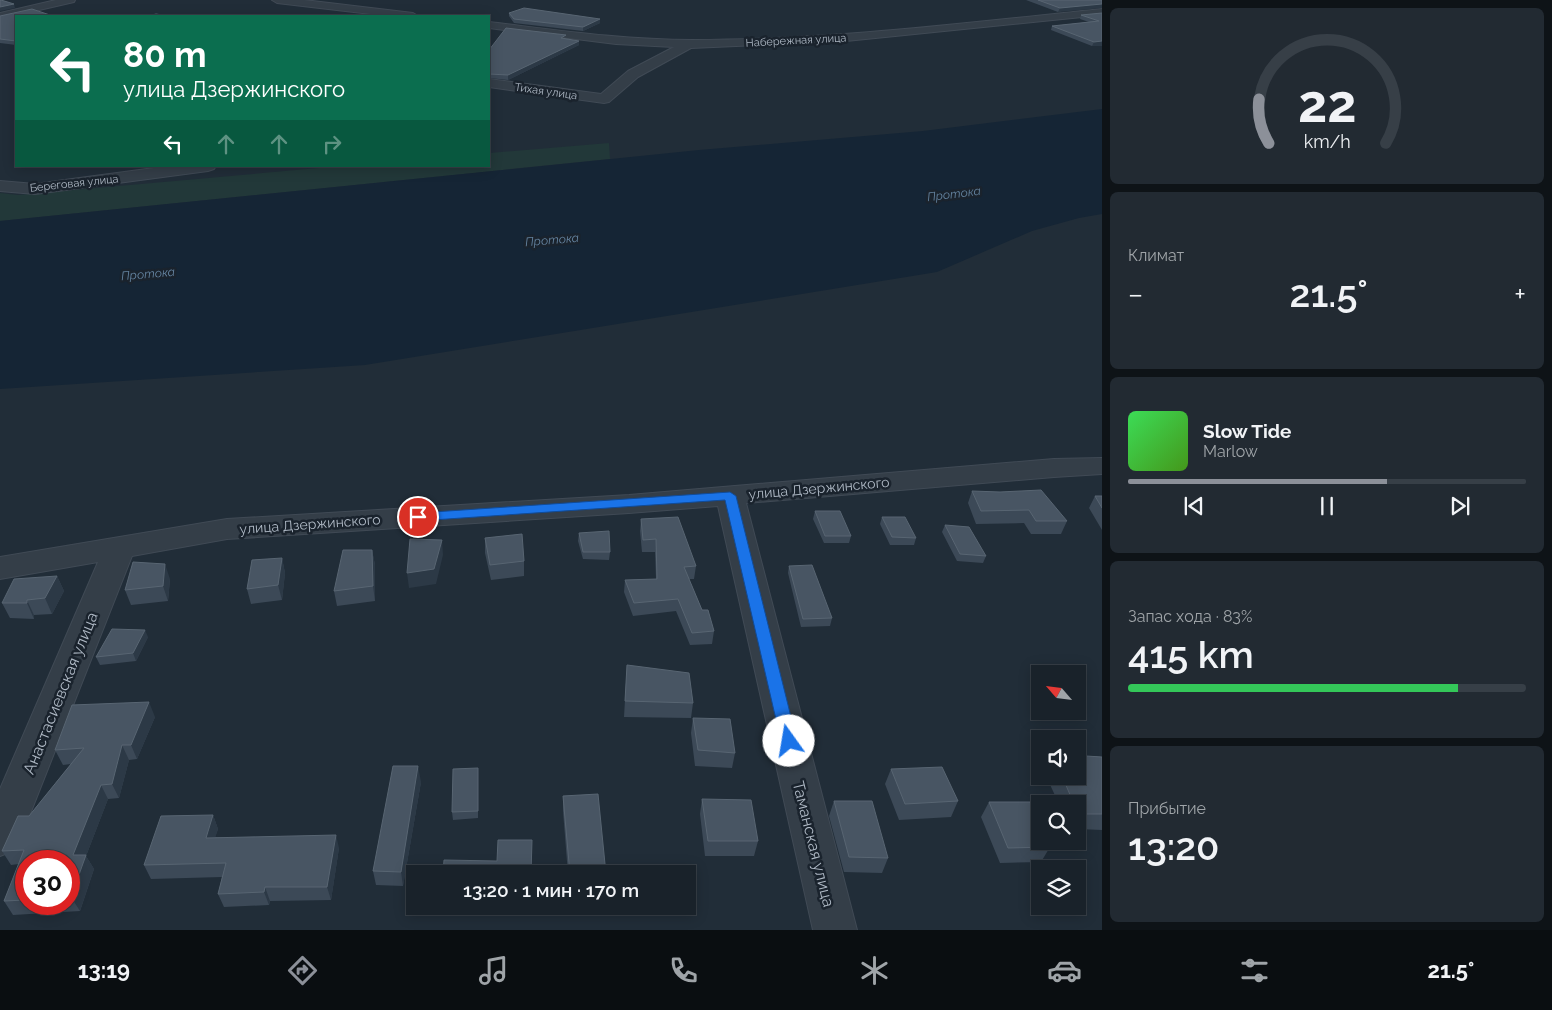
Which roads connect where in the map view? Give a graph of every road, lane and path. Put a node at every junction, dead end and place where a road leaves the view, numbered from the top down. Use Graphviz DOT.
graph roads {
  1 [pos="70,0"];
  2 [pos="278,0"];
  3 [pos="1102,12"];
  4 [pos="405,15"];
  5 [pos="0,16"];
  6 [pos="490,25"];
  7 [pos="690,44"];
  8 [pos="490,83"];
  9 [pos="200,167"];
  10 [pos="0,186"];
  11 [pos="1102,466"];
  12 [pos="730,496"];
  13 [pos="119,549"];
  14 [pos="0,568"];
  15 [pos="0,836"];
  16 [pos="835,930"];
  1 -- 5 [label="street"];
  2 -- 4 [label="street"];
  3 -- 7 [label="street, Набережная улица"];
  6 -- 7 [label="street, Набережная улица"];
  7 -- 8 [label="street, Тихая улица"];
  9 -- 10 [label="street, Береговая улица"];
  11 -- 12 [label="street, улица Дзержинского"];
  12 -- 13 [label="street, улица Дзержинского"];
  12 -- 16 [label="street, Таманская улица"];
  13 -- 14 [label="street, улица Дзержинского"];
  13 -- 15 [label="street, Анастасиевская улица"];
}
